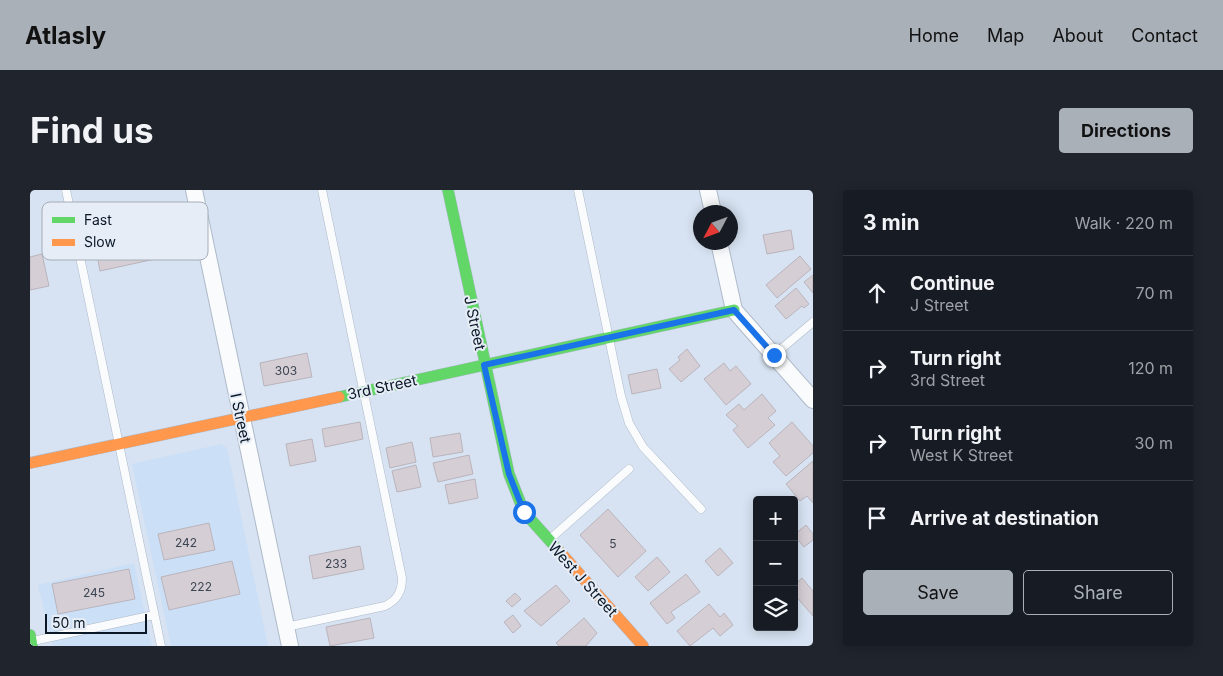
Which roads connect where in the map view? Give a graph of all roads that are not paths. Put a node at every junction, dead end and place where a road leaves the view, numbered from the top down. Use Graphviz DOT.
graph roads {
  1 [pos="322,190"];
  2 [pos="448,190"];
  3 [pos="578,190"];
  4 [pos="708,190"];
  5 [pos="711,205"];
  6 [pos="721,250"];
  7 [pos="80,260"];
  8 [pos="208,260"];
  9 [pos="734,310"];
  10 [pos="813,322"];
  11 [pos="609,338"];
  12 [pos="774,355"];
  13 [pos="484,365"];
  14 [pos="363,391"];
  15 [pos="813,400"];
  16 [pos="240,419"];
  17 [pos="118,446"];
  18 [pos="30,463"];
  19 [pos="629,469"];
  20 [pos="701,509"];
  21 [pos="524,512"];
  22 [pos="548,540"];
  23 [pos="154,614"];
  24 [pos="286,627"];
  25 [pos="31,641"];
  26 [pos="161,646"];
  27 [pos="290,646"];
  28 [pos="643,646"];
  1 -- 14 [label="lane"];
  2 -- 13 [label="street, J Street"];
  3 -- 11 [label="lane"];
  4 -- 5 [label="street"];
  6 -- 9 [label="street"];
  7 -- 17 [label="lane"];
  8 -- 16 [label="street, I Street"];
  9 -- 11 [label="street, 3rd Street"];
  9 -- 12 [label="street"];
  10 -- 12 [label="lane"];
  11 -- 13 [label="street, 3rd Street"];
  11 -- 20 [label="lane"];
  12 -- 15 [label="street"];
  13 -- 14 [label="street, 3rd Street"];
  13 -- 21 [label="street, J Street"];
  14 -- 16 [label="street, 3rd Street"];
  14 -- 24 [label="lane"];
  16 -- 17 [label="street, 3rd Street"];
  16 -- 24 [label="street, I Street"];
  17 -- 18 [label="street, 3rd Street"];
  17 -- 23 [label="lane"];
  19 -- 22 [label="lane"];
  21 -- 22 [label="street, West J Street"];
  22 -- 28 [label="street, West J Street"];
  23 -- 25 [label="lane"];
  23 -- 26 [label="lane"];
  24 -- 27 [label="street, I Street"];
}
